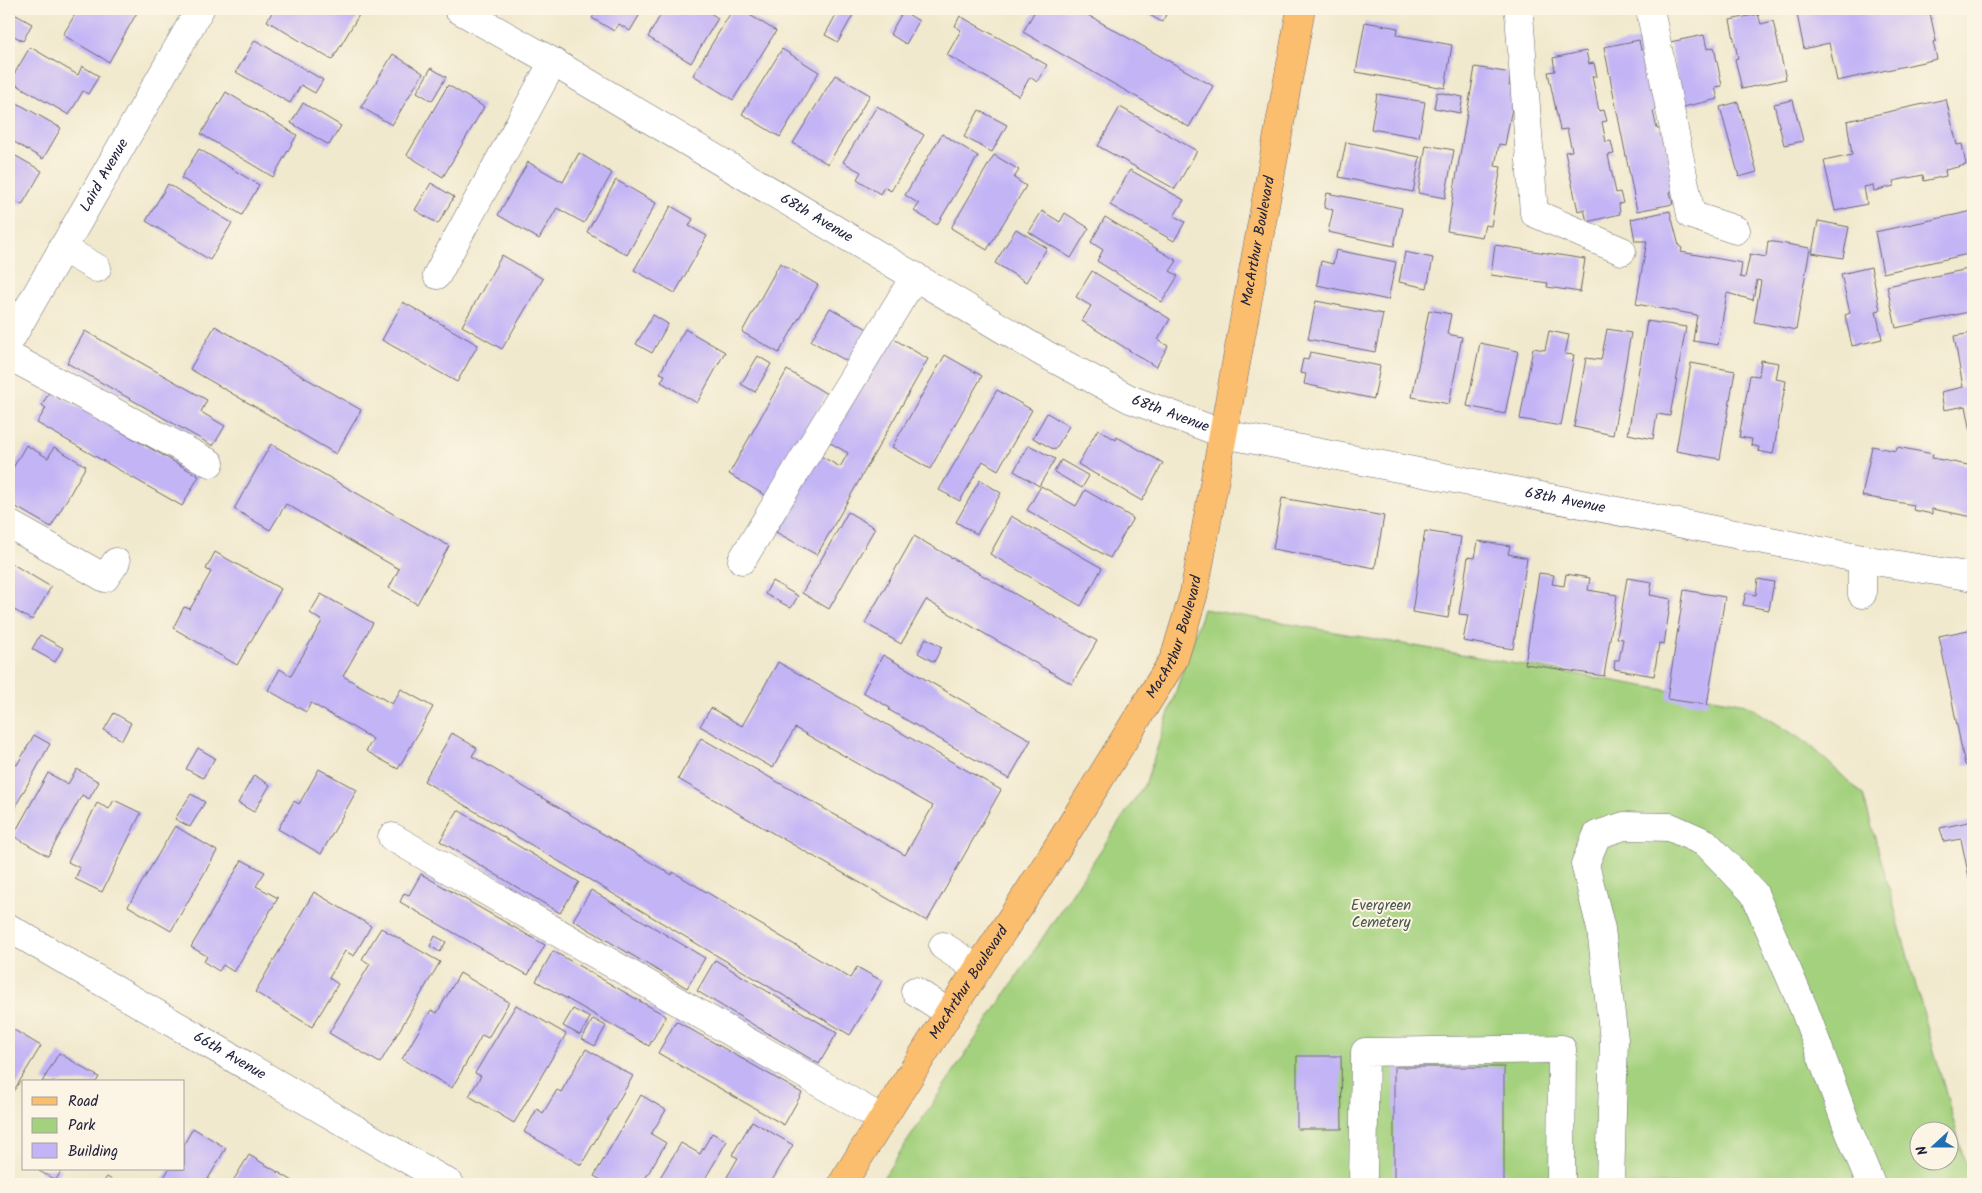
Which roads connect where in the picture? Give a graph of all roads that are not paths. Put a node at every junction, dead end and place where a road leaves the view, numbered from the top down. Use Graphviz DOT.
graph roads {
  1 [pos="200,9"];
  2 [pos="458,9"];
  3 [pos="1301,9"];
  4 [pos="1650,9"];
  5 [pos="1521,10"];
  6 [pos="553,62"];
  7 [pos="1736,230"];
  8 [pos="62,248"];
  9 [pos="1622,251"];
  10 [pos="97,268"];
  11 [pos="437,275"];
  12 [pos="915,276"];
  13 [pos="9,342"];
  14 [pos="9,356"];
  15 [pos="1224,434"];
  16 [pos="210,463"];
  17 [pos="9,524"];
  18 [pos="1862,559"];
  19 [pos="742,560"];
  20 [pos="116,562"];
  21 [pos="1973,577"];
  22 [pos="1862,594"];
  23 [pos="392,837"];
  24 [pos="9,928"];
  25 [pos="943,946"];
  26 [pos="978,968"];
  27 [pos="915,991"];
  28 [pos="949,1013"];
  29 [pos="882,1119"];
  30 [pos="450,1184"];
  31 [pos="842,1184"];
  32 [pos="1363,1184"];
  33 [pos="1561,1184"];
  34 [pos="1610,1184"];
  35 [pos="1871,1184"];
  1 -- 8 [label="street, Laird Avenue"];
  2 -- 6 [label="street, 68th Avenue"];
  3 -- 15 [label="main road, MacArthur Boulevard"];
  4 -- 7 [label="street"];
  5 -- 9 [label="street"];
  6 -- 11 [label="street"];
  6 -- 12 [label="street, 68th Avenue"];
  8 -- 10 [label="street"];
  8 -- 13 [label="street, Laird Avenue"];
  12 -- 15 [label="street, 68th Avenue"];
  12 -- 19 [label="street"];
  14 -- 16 [label="street"];
  15 -- 18 [label="street, 68th Avenue"];
  15 -- 26 [label="main road, MacArthur Boulevard"];
  17 -- 20 [label="street"];
  18 -- 21 [label="street, 68th Avenue"];
  18 -- 22 [label="street"];
  23 -- 29 [label="street"];
  24 -- 30 [label="street, 66th Avenue"];
  25 -- 26 [label="street"];
  26 -- 28 [label="main road, MacArthur Boulevard"];
  27 -- 28 [label="street"];
  28 -- 29 [label="main road, MacArthur Boulevard"];
  29 -- 31 [label="main road, MacArthur Boulevard"];
  32 -- 33 [label="street"];
  34 -- 35 [label="street"];
}
